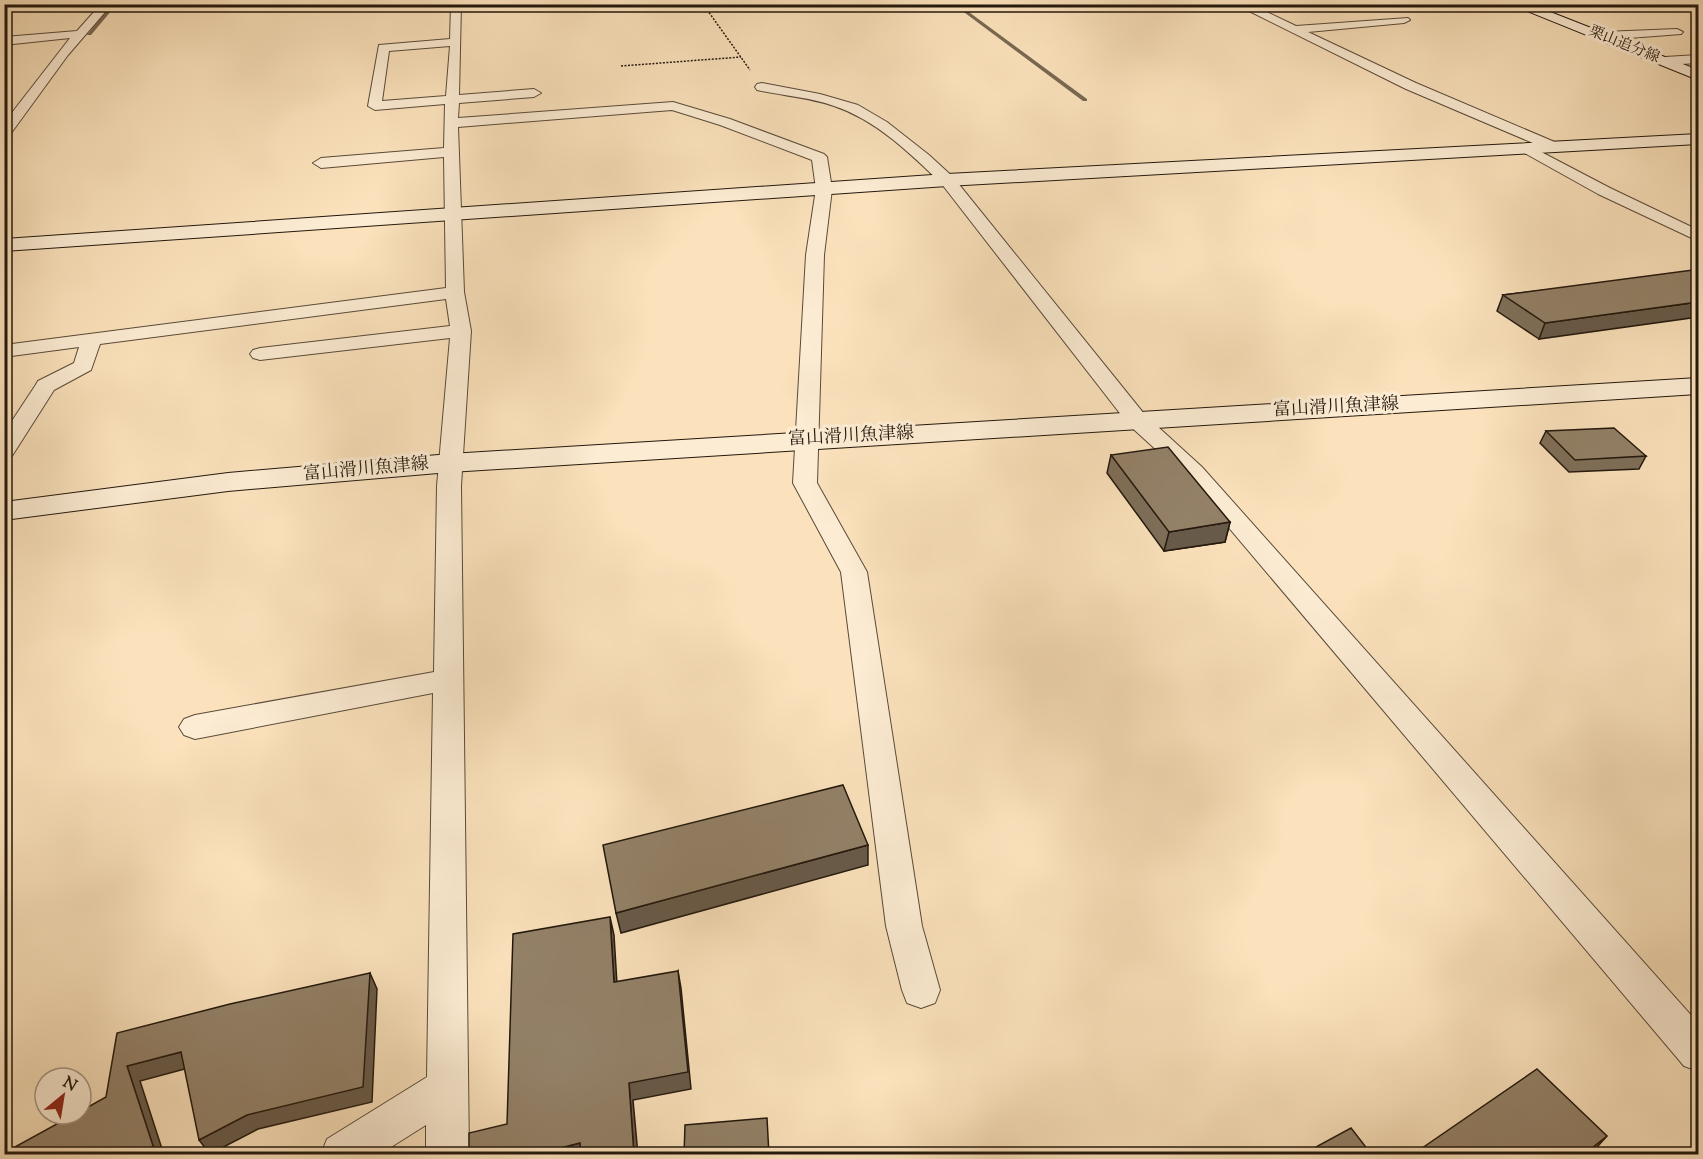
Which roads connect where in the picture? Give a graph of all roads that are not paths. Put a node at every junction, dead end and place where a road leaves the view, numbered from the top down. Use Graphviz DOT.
graph roads {
  1 [pos="107,4"];
  2 [pos="456,4"];
  3 [pos="1516,4"];
  4 [pos="1266,5"];
  5 [pos="1242,6"];
  6 [pos="1404,20"];
  7 [pos="1293,30"];
  8 [pos="1677,32"];
  9 [pos="79,34"];
  10 [pos="1603,36"];
  11 [pos="4,41"];
  12 [pos="456,42"];
  13 [pos="1698,59"];
  14 [pos="1665,61"];
  15 [pos="1698,75"];
  16 [pos="762,87"];
  17 [pos="534,93"];
  18 [pos="453,100"];
  19 [pos="451,123"];
  20 [pos="4,133"];
  21 [pos="1698,139"];
  22 [pos="1552,146"];
  23 [pos="1526,147"];
  24 [pos="453,152"];
  25 [pos="321,163"];
  26 [pos="947,180"];
  27 [pos="824,189"];
  28 [pos="455,215"];
  29 [pos="1698,236"];
  30 [pos="4,245"];
  31 [pos="454,292"];
  32 [pos="461,331"];
  33 [pos="91,339"];
  34 [pos="4,351"];
  35 [pos="260,354"];
  36 [pos="1698,386"];
  37 [pos="1137,420"];
  38 [pos="808,440"];
  39 [pos="4,451"];
  40 [pos="450,463"];
  41 [pos="4,511"];
  42 [pos="448,680"];
  43 [pos="195,727"];
  44 [pos="921,990"];
  45 [pos="1698,1052"];
  46 [pos="446,1088"];
  47 [pos="342,1155"];
  48 [pos="447,1155"];
  1 -- 9 [label="street"];
  2 -- 12 [label="street"];
  3 -- 10 [label="street, 栗山追分線"];
  4 -- 5 [label="street"];
  5 -- 7 [label="street"];
  6 -- 7 [label="street"];
  7 -- 22 [label="street"];
  8 -- 10 [label="street"];
  9 -- 11 [label="street"];
  9 -- 20 [label="street"];
  10 -- 14 [label="street, 栗山追分線"];
  12 -- 18 [label="street"];
  12 -- 18 [label="street"];
  13 -- 14 [label="street"];
  14 -- 15 [label="street, 栗山追分線"];
  16 -- 26 [label="street"];
  17 -- 18 [label="street"];
  18 -- 19 [label="street"];
  19 -- 24 [label="street"];
  19 -- 27 [label="street"];
  21 -- 22 [label="street"];
  22 -- 23 [label="street"];
  23 -- 26 [label="street"];
  23 -- 29 [label="street"];
  24 -- 25 [label="street"];
  24 -- 28 [label="street"];
  26 -- 27 [label="street"];
  26 -- 37 [label="street"];
  27 -- 28 [label="street"];
  27 -- 38 [label="street"];
  28 -- 30 [label="street"];
  28 -- 31 [label="street"];
  31 -- 32 [label="street"];
  31 -- 33 [label="street"];
  32 -- 35 [label="street"];
  32 -- 40 [label="street"];
  33 -- 34 [label="street"];
  33 -- 39 [label="street"];
  36 -- 37 [label="street, 富山滑川魚津線"];
  37 -- 38 [label="street, 富山滑川魚津線"];
  37 -- 45 [label="street"];
  38 -- 40 [label="street, 富山滑川魚津線"];
  38 -- 44 [label="street"];
  40 -- 41 [label="street, 富山滑川魚津線"];
  40 -- 42 [label="street"];
  42 -- 43 [label="street"];
  42 -- 46 [label="street"];
  46 -- 47 [label="street"];
  46 -- 48 [label="street"];
}
